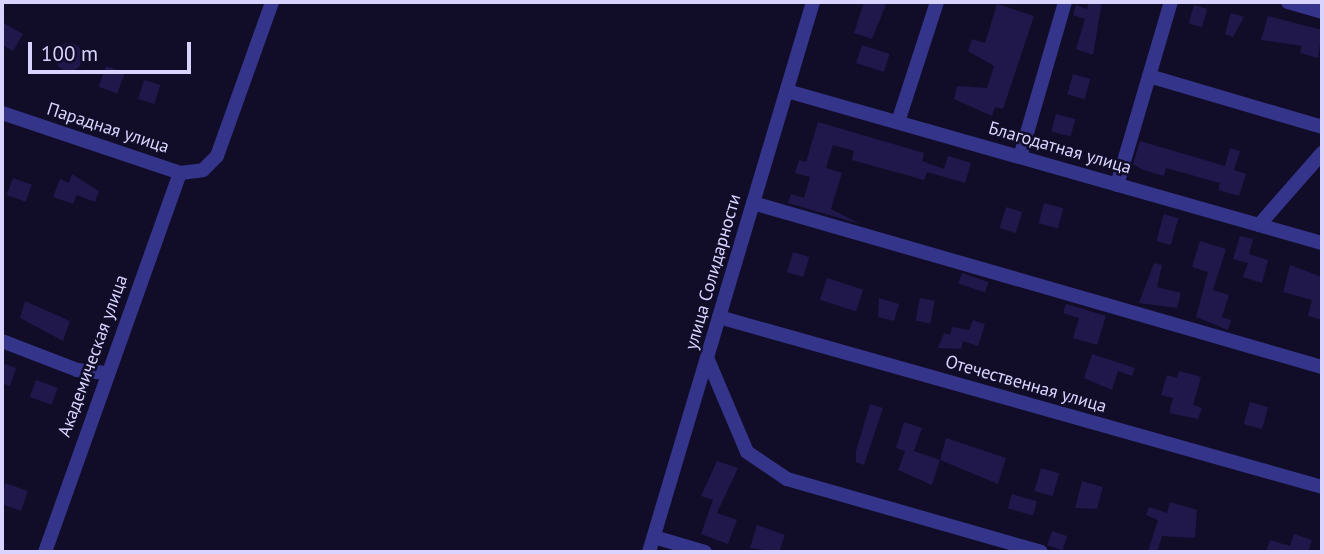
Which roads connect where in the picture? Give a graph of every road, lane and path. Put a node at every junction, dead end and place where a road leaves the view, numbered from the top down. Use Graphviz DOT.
graph roads {
  1 [pos="272,2"];
  2 [pos="813,2"];
  3 [pos="937,2"];
  4 [pos="1065,2"];
  5 [pos="1171,2"];
  6 [pos="1288,2"];
  7 [pos="1322,12"];
  8 [pos="1149,76"];
  9 [pos="787,91"];
  10 [pos="2,113"];
  11 [pos="898,122"];
  12 [pos="1322,127"];
  13 [pos="1322,153"];
  14 [pos="1020,157"];
  15 [pos="180,173"];
  16 [pos="1117,184"];
  17 [pos="754,203"];
  18 [pos="1259,225"];
  19 [pos="1322,243"];
  20 [pos="719,317"];
  21 [pos="2,341"];
  22 [pos="708,360"];
  23 [pos="1322,367"];
  24 [pos="106,373"];
  25 [pos="1322,487"];
  26 [pos="654,537"];
  27 [pos="45,552"];
  28 [pos="649,552"];
  29 [pos="705,552"];
  30 [pos="1041,552"];
  1 -- 15 [label="street, Парадная улица"];
  2 -- 9 [label="street, улица Солидарности"];
  3 -- 11 [label="street"];
  4 -- 14 [label="street"];
  5 -- 8 [label="street"];
  6 -- 7 [label="street"];
  8 -- 12 [label="street"];
  8 -- 16 [label="street"];
  9 -- 11 [label="street, Благодатная улица"];
  9 -- 17 [label="street, улица Солидарности"];
  10 -- 15 [label="street, Парадная улица"];
  11 -- 14 [label="street, Благодатная улица"];
  13 -- 18 [label="street"];
  14 -- 16 [label="street, Благодатная улица"];
  15 -- 24 [label="street, Академическая улица"];
  16 -- 18 [label="street, Благодатная улица"];
  17 -- 20 [label="street, улица Солидарности"];
  17 -- 23 [label="street"];
  18 -- 19 [label="street, Благодатная улица"];
  20 -- 22 [label="street, улица Солидарности"];
  20 -- 25 [label="street, Отечественная улица"];
  21 -- 24 [label="street"];
  22 -- 26 [label="street, улица Солидарности"];
  22 -- 30 [label="street"];
  24 -- 27 [label="street, Академическая улица"];
  26 -- 28 [label="street, улица Солидарности"];
  26 -- 29 [label="street"];
}
